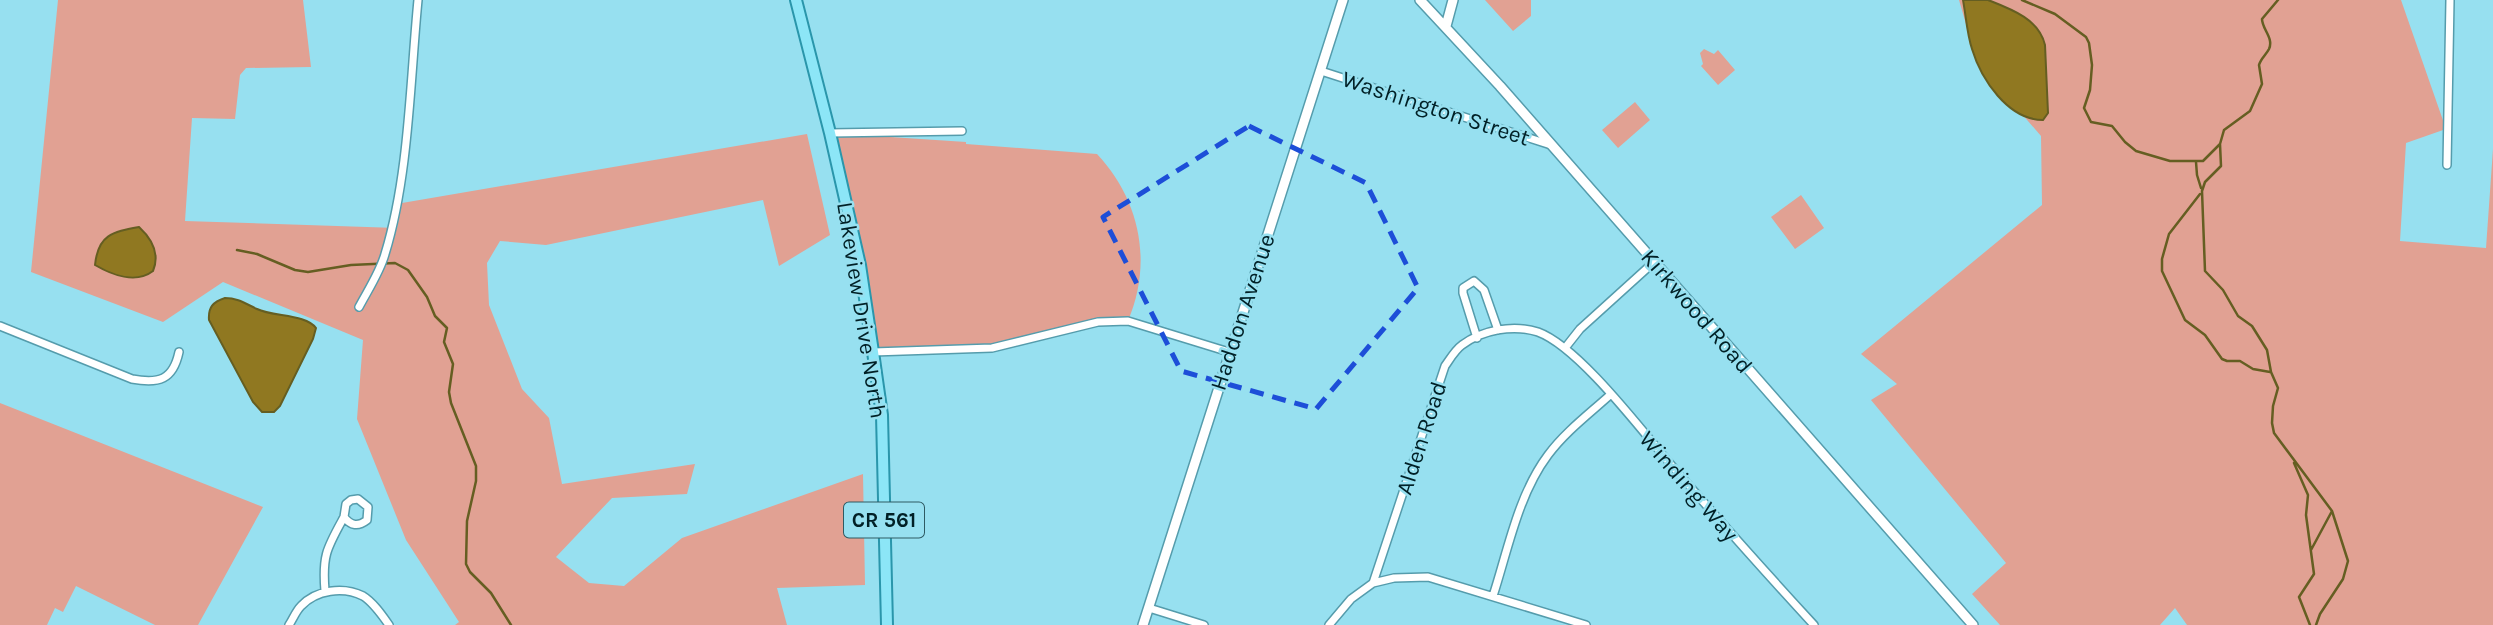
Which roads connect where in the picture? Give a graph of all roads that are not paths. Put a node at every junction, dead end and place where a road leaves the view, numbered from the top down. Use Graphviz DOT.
graph roads {
  1 [pos="418,0"];
  2 [pos="796,0"];
  3 [pos="1343,0"];
  4 [pos="1420,0"];
  5 [pos="1453,0"];
  6 [pos="2451,0"];
  7 [pos="1446,26"];
  8 [pos="1321,71"];
  9 [pos="962,131"];
  10 [pos="830,133"];
  11 [pos="1551,145"];
  12 [pos="2447,165"];
  13 [pos="1654,262"];
  14 [pos="359,307"];
  15 [pos="0,326"];
  16 [pos="1498,330"];
  17 [pos="1477,338"];
  18 [pos="1564,348"];
  19 [pos="179,352"];
  20 [pos="873,352"];
  21 [pos="1229,352"];
  22 [pos="1610,395"];
  23 [pos="344,517"];
  24 [pos="1373,583"];
  25 [pos="325,591"];
  26 [pos="1493,597"];
  27 [pos="1149,608"];
  28 [pos="289,625"];
  29 [pos="389,625"];
  30 [pos="887,625"];
  31 [pos="1143,625"];
  32 [pos="1204,625"];
  33 [pos="1329,625"];
  34 [pos="1586,625"];
  35 [pos="1814,625"];
  36 [pos="1973,625"];
  1 -- 14 [label="street"];
  2 -- 10 [label="main road, Lakeview Drive North / CR 561"];
  3 -- 8 [label="street, Haddon Avenue"];
  4 -- 7 [label="street, Kirkwood Road"];
  5 -- 7 [label="street"];
  6 -- 12 [label="street"];
  7 -- 11 [label="street, Kirkwood Road"];
  8 -- 11 [label="street, Washington Street"];
  8 -- 21 [label="street, Haddon Avenue"];
  9 -- 10 [label="street"];
  10 -- 20 [label="main road, Lakeview Drive North / CR 561"];
  11 -- 13 [label="street, Kirkwood Road"];
  13 -- 18 [label="street"];
  13 -- 36 [label="street, Kirkwood Road"];
  15 -- 19 [label="street"];
  16 -- 17 [label="street, Alden Road"];
  16 -- 17 [label="street"];
  16 -- 18 [label="street, Alden Road"];
  17 -- 24 [label="street, Alden Road"];
  18 -- 22 [label="street, Winding Way"];
  20 -- 21 [label="street"];
  20 -- 30 [label="main road, Lakeview Drive North / CR 561"];
  21 -- 27 [label="street, Haddon Avenue"];
  22 -- 26 [label="street"];
  22 -- 35 [label="street, Winding Way"];
  23 -- 25 [label="street"];
  24 -- 26 [label="street"];
  24 -- 33 [label="street"];
  25 -- 28 [label="street"];
  25 -- 29 [label="street"];
  26 -- 34 [label="street"];
  27 -- 31 [label="street, Haddon Avenue"];
  27 -- 32 [label="street"];
}
